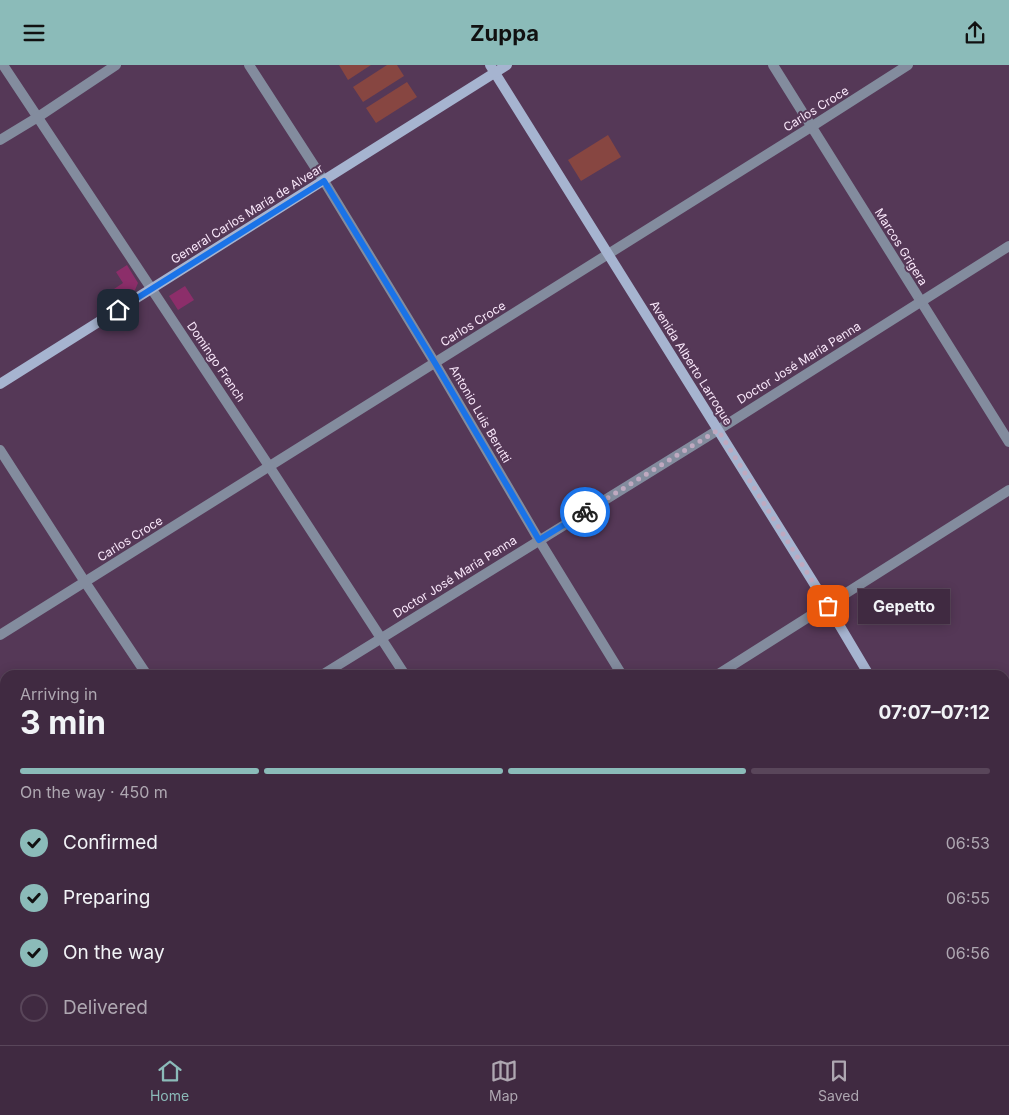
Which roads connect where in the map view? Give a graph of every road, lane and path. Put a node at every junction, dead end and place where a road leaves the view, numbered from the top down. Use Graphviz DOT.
graph roads {
  1 [pos="3,65"];
  2 [pos="116,65"];
  3 [pos="249,65"];
  4 [pos="507,65"];
  5 [pos="772,65"];
  6 [pos="908,65"];
  7 [pos="493,69"];
  8 [pos="38,117"];
  9 [pos="812,127"];
  10 [pos="0,140"];
  11 [pos="324,181"];
  12 [pos="1009,246"];
  13 [pos="608,254"];
  14 [pos="152,289"];
  15 [pos="921,301"];
  16 [pos="435,363"];
  17 [pos="0,384"];
  18 [pos="718,430"];
  19 [pos="1009,442"];
  20 [pos="0,450"];
  21 [pos="269,466"];
  22 [pos="1009,490"];
  23 [pos="539,540"];
  24 [pos="85,582"];
  25 [pos="828,606"];
  26 [pos="0,635"];
  27 [pos="381,638"];
  28 [pos="144,670"];
  29 [pos="330,670"];
  30 [pos="402,670"];
  31 [pos="619,670"];
  32 [pos="725,670"];
  33 [pos="866,670"];
  1 -- 8 [label="street, Domingo French"];
  2 -- 8 [label="street"];
  3 -- 11 [label="street, Antonio Luis Berutti"];
  4 -- 7 [label="main road, General Carlos María de Alvear"];
  5 -- 9 [label="street, Marcos Grigera"];
  6 -- 9 [label="street, Carlos Croce"];
  7 -- 11 [label="main road, General Carlos María de Alvear"];
  7 -- 13 [label="main road, Avenida Alberto Larroque"];
  8 -- 10 [label="street"];
  8 -- 14 [label="street, Domingo French"];
  9 -- 13 [label="street, Carlos Croce"];
  9 -- 15 [label="street, Marcos Grigera"];
  11 -- 14 [label="main road, General Carlos María de Alvear"];
  11 -- 16 [label="street, Antonio Luis Berutti"];
  12 -- 15 [label="street, Doctor José María Penna"];
  13 -- 16 [label="street, Carlos Croce"];
  13 -- 18 [label="main road, Avenida Alberto Larroque"];
  14 -- 17 [label="main road, General Carlos María de Alvear"];
  14 -- 21 [label="street, Domingo French"];
  15 -- 18 [label="street, Doctor José María Penna"];
  15 -- 19 [label="street, Marcos Grigera"];
  16 -- 21 [label="street, Carlos Croce"];
  16 -- 23 [label="street, Antonio Luis Berutti"];
  18 -- 23 [label="street, Doctor José María Penna"];
  18 -- 25 [label="main road, Avenida Alberto Larroque"];
  20 -- 24 [label="street"];
  21 -- 24 [label="street, Carlos Croce"];
  21 -- 27 [label="street, Domingo French"];
  22 -- 25 [label="street"];
  23 -- 27 [label="street, Doctor José María Penna"];
  23 -- 31 [label="street, Antonio Luis Berutti"];
  24 -- 26 [label="street, Carlos Croce"];
  24 -- 28 [label="street"];
  25 -- 32 [label="street"];
  25 -- 33 [label="main road, Avenida Alberto Larroque"];
  27 -- 29 [label="street, Doctor José María Penna"];
  27 -- 30 [label="street, Domingo French"];
}
